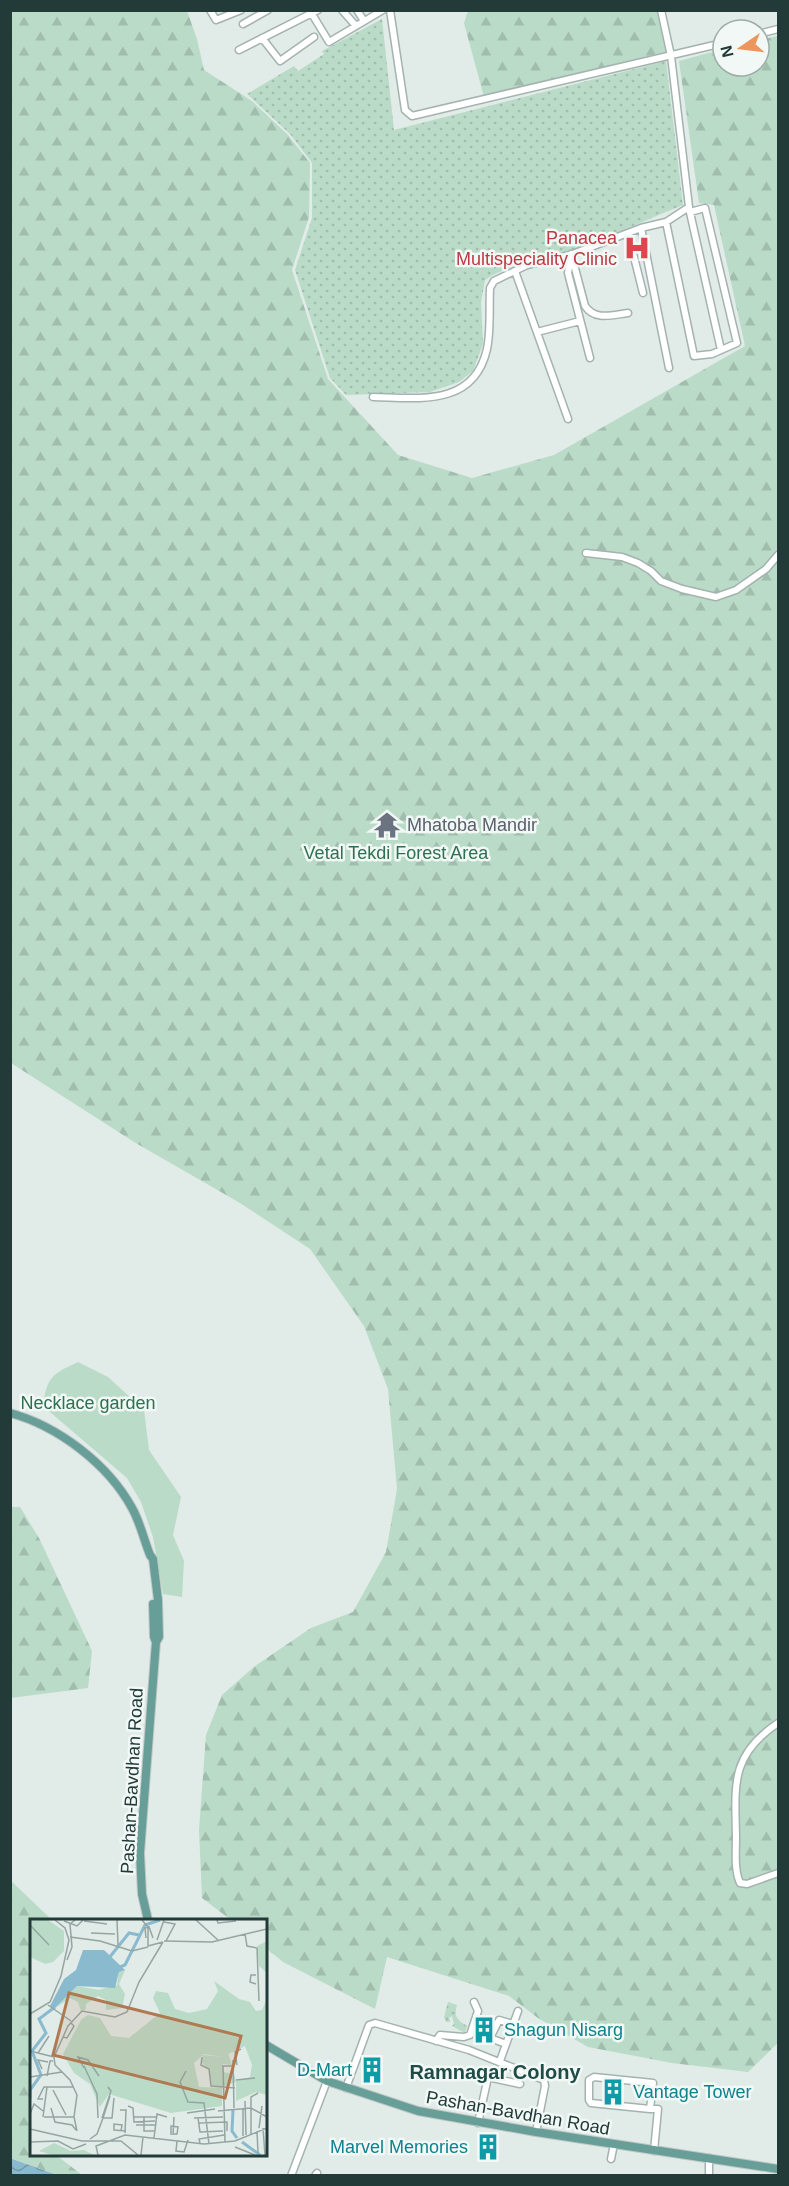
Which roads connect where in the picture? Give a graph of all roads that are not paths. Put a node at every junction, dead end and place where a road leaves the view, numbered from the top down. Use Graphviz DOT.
graph roads {
  1 [pos="210,10"];
  2 [pos="241,10"];
  3 [pos="268,10"];
  4 [pos="342,10"];
  5 [pos="357,10"];
  6 [pos="390,10"];
  7 [pos="662,10"];
  8 [pos="380,11"];
  9 [pos="315,12"];
  10 [pos="228,13"];
  11 [pos="364,21"];
  12 [pos="243,24"];
  13 [pos="356,26"];
  14 [pos="314,37"];
  15 [pos="262,38"];
  16 [pos="711,46"];
  17 [pos="239,50"];
  18 [pos="671,56"];
  19 [pos="689,210"];
  20 [pos="666,222"];
  21 [pos="641,228"];
  22 [pos="628,233"];
  23 [pos="571,254"];
  24 [pos="515,271"];
  25 [pos="643,293"];
  26 [pos="628,313"];
  27 [pos="580,321"];
  28 [pos="537,332"];
  29 [pos="721,350"];
  30 [pos="590,358"];
  31 [pos="669,368"];
  32 [pos="372,398"];
  33 [pos="568,419"];
  34 [pos="586,553"];
  35 [pos="778,555"];
  36 [pos="10,1413"];
  37 [pos="778,1723"];
  38 [pos="778,1873"];
  39 [pos="148,1919"];
  40 [pos="474,2002"];
  41 [pos="518,2011"];
  42 [pos="513,2024"];
  43 [pos="436,2041"];
  44 [pos="506,2044"];
  45 [pos="267,2046"];
  46 [pos="500,2061"];
  47 [pos="327,2081"];
  48 [pos="520,2084"];
  49 [pos="346,2088"];
  50 [pos="650,2109"];
  51 [pos="478,2122"];
  52 [pos="536,2132"];
  53 [pos="614,2144"];
  54 [pos="654,2151"];
  55 [pos="611,2158"];
  56 [pos="709,2158"];
  57 [pos="778,2169"];
  58 [pos="766,2171"];
  59 [pos="291,2175"];
  60 [pos="708,2175"];
  1 -- 10 [label="street"];
  2 -- 10 [label="street"];
  3 -- 12 [label="street"];
  4 -- 13 [label="street"];
  5 -- 11 [label="street"];
  6 -- 18 [label="street"];
  7 -- 18 [label="street"];
  8 -- 11 [label="street"];
  9 -- 13 [label="street"];
  9 -- 15 [label="street"];
  11 -- 13 [label="street"];
  14 -- 15 [label="street"];
  15 -- 17 [label="street"];
  16 -- 18 [label="street"];
  18 -- 19 [label="street"];
  19 -- 20 [label="street"];
  19 -- 29 [label="street"];
  19 -- 29 [label="street"];
  20 -- 21 [label="street"];
  20 -- 29 [label="street"];
  21 -- 22 [label="street"];
  21 -- 31 [label="street"];
  22 -- 23 [label="street"];
  22 -- 25 [label="street"];
  23 -- 24 [label="street"];
  23 -- 26 [label="street"];
  23 -- 27 [label="street"];
  24 -- 28 [label="street"];
  24 -- 32 [label="street"];
  27 -- 28 [label="street"];
  27 -- 30 [label="street"];
  28 -- 33 [label="street"];
  34 -- 35 [label="street"];
  36 -- 39 [label="main road, Pashan-Bavdhan Road"];
  37 -- 38 [label="street"];
  40 -- 43 [label="street"];
  41 -- 42 [label="street"];
  42 -- 44 [label="street"];
  42 -- 44 [label="street"];
  43 -- 46 [label="street"];
  43 -- 49 [label="street"];
  44 -- 46 [label="street"];
  45 -- 47 [label="main road, Pashan-Bavdhan Road"];
  46 -- 52 [label="street"];
  47 -- 49 [label="main road, Pashan-Bavdhan Road"];
  47 -- 59 [label="street"];
  48 -- 51 [label="street"];
  49 -- 51 [label="main road, Pashan-Bavdhan Road"];
  50 -- 50 [label="street"];
  50 -- 54 [label="street"];
  51 -- 52 [label="main road, Pashan-Bavdhan Road"];
  52 -- 53 [label="main road, Pashan-Bavdhan Road"];
  53 -- 54 [label="main road, Pashan-Bavdhan Road"];
  53 -- 55 [label="street"];
  54 -- 56 [label="main road, Pashan-Bavdhan Road"];
  56 -- 58 [label="main road, Pashan-Bavdhan Road"];
  56 -- 60 [label="street"];
  57 -- 58 [label="main road, Pashan-Bavdhan Road"];
}
